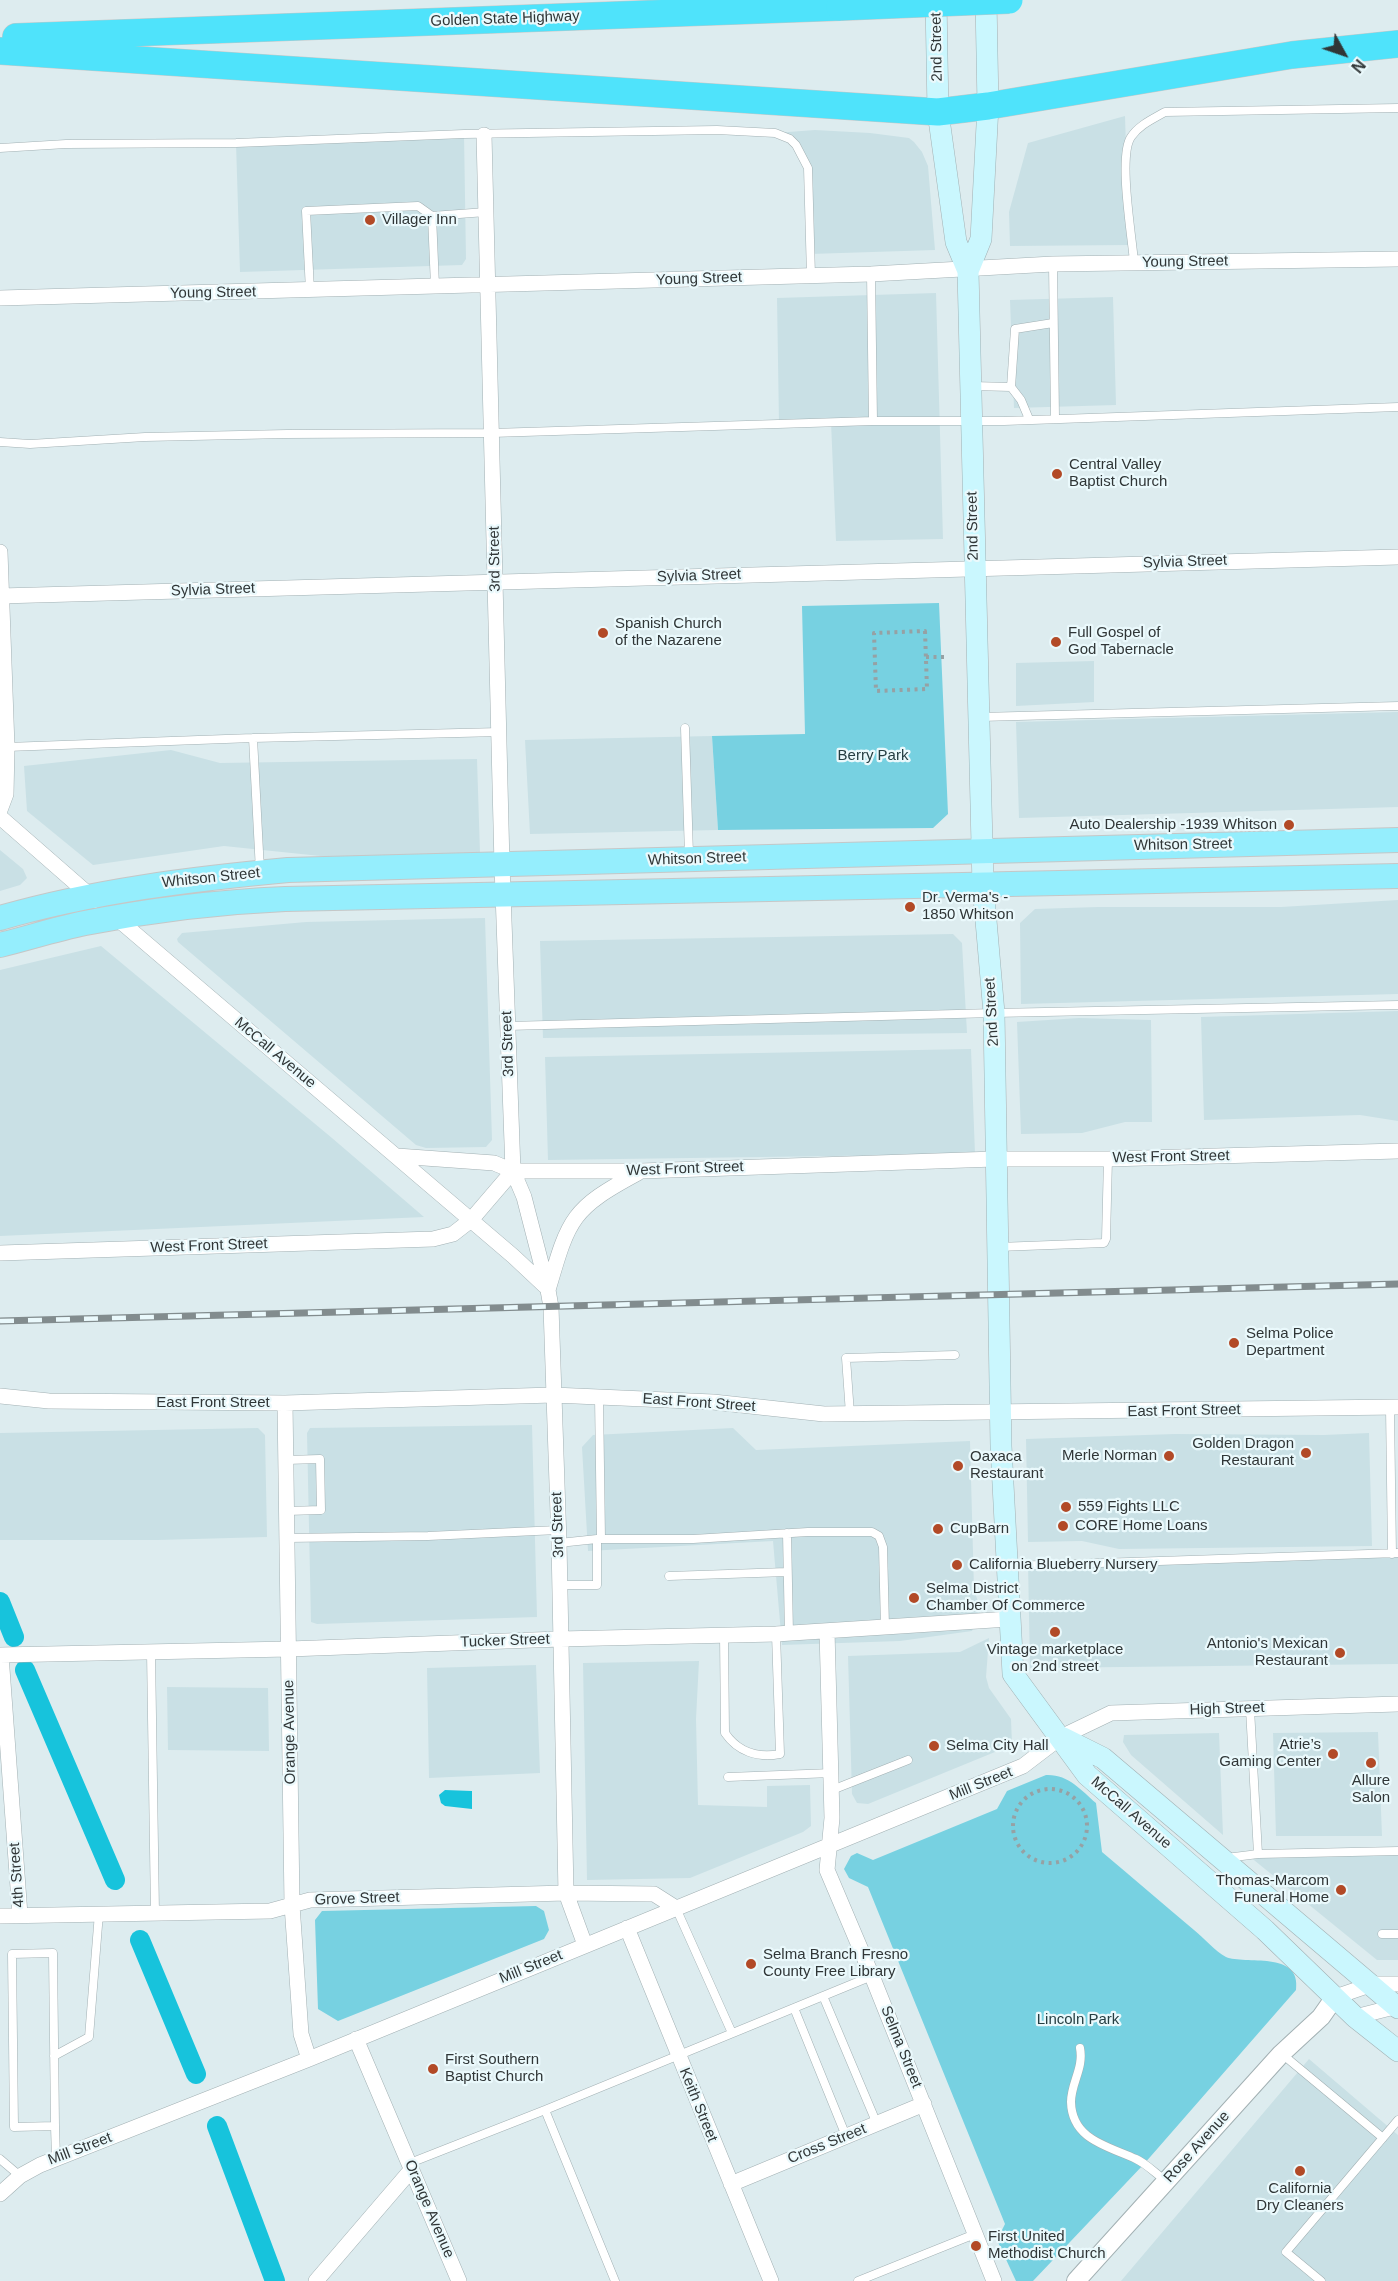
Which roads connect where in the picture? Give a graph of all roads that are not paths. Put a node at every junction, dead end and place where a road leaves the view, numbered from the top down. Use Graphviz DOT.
graph roads {
  1 [pos="936,0"];
  2 [pos="986,0"];
  3 [pos="1009,0"];
  4 [pos="0,38"];
  5 [pos="1398,44"];
  6 [pos="0,51"];
  7 [pos="988,106"];
  8 [pos="1398,108"];
  9 [pos="938,112"];
  10 [pos="484,135"];
  11 [pos="0,148"];
  12 [pos="486,212"];
  13 [pos="432,216"];
  14 [pos="1398,259"];
  15 [pos="1134,262"];
  16 [pos="1053,264"];
  17 [pos="968,271"];
  18 [pos="871,274"];
  19 [pos="811,276"];
  20 [pos="488,286"];
  21 [pos="435,287"];
  22 [pos="310,291"];
  23 [pos="0,298"];
  24 [pos="1053,323"];
  25 [pos="970,386"];
  26 [pos="1011,387"];
  27 [pos="1398,407"];
  28 [pos="1055,418"];
  29 [pos="1029,419"];
  30 [pos="971,420"];
  31 [pos="873,421"];
  32 [pos="492,433"];
  33 [pos="0,442"];
  34 [pos="0,552"];
  35 [pos="1398,557"];
  36 [pos="974,569"];
  37 [pos="496,582"];
  38 [pos="1,596"];
  39 [pos="1398,706"];
  40 [pos="978,717"];
  41 [pos="685,728"];
  42 [pos="500,732"];
  43 [pos="253,738"];
  44 [pos="7,747"];
  45 [pos="0,810"];
  46 [pos="0,817"];
  47 [pos="1398,840"];
  48 [pos="982,850"];
  49 [pos="689,859"];
  50 [pos="502,865"];
  51 [pos="260,873"];
  52 [pos="1398,876"];
  53 [pos="983,885"];
  54 [pos="503,894"];
  55 [pos="90,896"];
  56 [pos="0,918"];
  57 [pos="116,918"];
  58 [pos="0,945"];
  59 [pos="1398,1005"];
  60 [pos="994,1013"];
  61 [pos="508,1026"];
  62 [pos="1398,1151"];
  63 [pos="397,1156"];
  64 [pos="995,1159"];
  65 [pos="1108,1159"];
  66 [pos="513,1171"];
  67 [pos="641,1171"];
  68 [pos="471,1220"];
  69 [pos="997,1247"];
  70 [pos="0,1253"];
  71 [pos="548,1290"];
  72 [pos="955,1355"];
  73 [pos="553,1395"];
  74 [pos="0,1396"];
  75 [pos="599,1397"];
  76 [pos="285,1403"];
  77 [pos="1394,1408"];
  78 [pos="1000,1412"];
  79 [pos="849,1414"];
  80 [pos="286,1460"];
  81 [pos="287,1511"];
  82 [pos="787,1533"];
  83 [pos="559,1537"];
  84 [pos="288,1538"];
  85 [pos="599,1539"];
  86 [pos="1395,1553"];
  87 [pos="1006,1566"];
  88 [pos="787,1572"];
  89 [pos="669,1576"];
  90 [pos="559,1586"];
  91 [pos="1009,1619"];
  92 [pos="885,1627"];
  93 [pos="827,1631"];
  94 [pos="783,1634"];
  95 [pos="724,1635"];
  96 [pos="560,1639"];
  97 [pos="289,1649"];
  98 [pos="151,1652"];
  99 [pos="0,1655"];
  100 [pos="1398,1704"];
  101 [pos="1250,1709"];
  102 [pos="1061,1737"];
  103 [pos="909,1760"];
  104 [pos="832,1773"];
  105 [pos="728,1777"];
  106 [pos="5,1782"];
  107 [pos="832,1790"];
  108 [pos="828,1847"];
  109 [pos="1398,1851"];
  110 [pos="1258,1854"];
  111 [pos="1223,1859"];
  112 [pos="566,1893"];
  113 [pos="292,1905"];
  114 [pos="676,1908"];
  115 [pos="99,1913"];
  116 [pos="155,1913"];
  117 [pos="20,1915"];
  118 [pos="0,1916"];
  119 [pos="627,1928"];
  120 [pos="1382,1934"];
  121 [pos="1398,1934"];
  122 [pos="585,1945"];
  123 [pos="872,1976"];
  124 [pos="1373,1984"];
  125 [pos="1398,1984"];
  126 [pos="823,1996"];
  127 [pos="1335,1997"];
  128 [pos="1397,2007"];
  129 [pos="794,2008"];
  130 [pos="1321,2017"];
  131 [pos="1355,2017"];
  132 [pos="732,2033"];
  133 [pos="356,2039"];
  134 [pos="1080,2048"];
  135 [pos="1398,2051"];
  136 [pos="1281,2054"];
  137 [pos="54,2056"];
  138 [pos="678,2056"];
  139 [pos="309,2059"];
  140 [pos="924,2104"];
  141 [pos="545,2110"];
  142 [pos="1398,2120"];
  143 [pos="878,2124"];
  144 [pos="55,2126"];
  145 [pos="846,2136"];
  146 [pos="1383,2138"];
  147 [pos="56,2158"];
  148 [pos="0,2159"];
  149 [pos="411,2166"];
  150 [pos="20,2176"];
  151 [pos="1166,2181"];
  152 [pos="730,2184"];
  153 [pos="0,2194"];
  154 [pos="975,2234"];
  155 [pos="316,2281"];
  156 [pos="459,2281"];
  157 [pos="615,2281"];
  158 [pos="771,2281"];
  159 [pos="858,2281"];
  160 [pos="994,2281"];
  161 [pos="1076,2281"];
  162 [pos="1321,2281"];
  1 -- 9 [label="main road, 2nd Street"];
  2 -- 7 [label="main road, 2nd Street"];
  3 -- 4 [label="highway, Golden State Highway, bridge"];
  5 -- 7 [label="highway"];
  6 -- 9 [label="highway"];
  7 -- 9 [label="highway"];
  7 -- 17 [label="main road, 2nd Street"];
  8 -- 15 [label="lane"];
  9 -- 17 [label="main road, 2nd Street"];
  10 -- 11 [label="lane"];
  10 -- 12 [label="street, 3rd Street"];
  10 -- 19 [label="lane"];
  12 -- 13 [label="lane"];
  12 -- 20 [label="street, 3rd Street"];
  13 -- 21 [label="lane"];
  13 -- 22 [label="lane"];
  14 -- 15 [label="street, Young Street"];
  15 -- 16 [label="street, Young Street"];
  16 -- 17 [label="street, Young Street"];
  16 -- 24 [label="lane"];
  17 -- 18 [label="street, Young Street"];
  17 -- 25 [label="main road, 2nd Street"];
  18 -- 19 [label="street, Young Street"];
  18 -- 31 [label="lane"];
  19 -- 20 [label="street, Young Street"];
  20 -- 21 [label="street, Young Street"];
  20 -- 32 [label="street, 3rd Street"];
  21 -- 22 [label="street, Young Street"];
  22 -- 23 [label="street, Young Street"];
  24 -- 26 [label="lane"];
  24 -- 28 [label="lane"];
  25 -- 26 [label="lane"];
  25 -- 30 [label="main road, 2nd Street"];
  26 -- 29 [label="lane"];
  27 -- 28 [label="lane"];
  28 -- 29 [label="lane"];
  29 -- 30 [label="lane"];
  30 -- 31 [label="lane"];
  30 -- 36 [label="main road, 2nd Street"];
  31 -- 32 [label="lane"];
  32 -- 33 [label="lane"];
  32 -- 37 [label="street, 3rd Street"];
  34 -- 38 [label="street"];
  35 -- 36 [label="street, Sylvia Street"];
  36 -- 37 [label="street, Sylvia Street"];
  36 -- 40 [label="main road, 2nd Street"];
  37 -- 38 [label="street, Sylvia Street"];
  37 -- 42 [label="street, 3rd Street"];
  38 -- 44 [label="street"];
  39 -- 40 [label="lane"];
  40 -- 48 [label="main road, 2nd Street"];
  41 -- 49 [label="lane"];
  42 -- 43 [label="lane"];
  42 -- 50 [label="street, 3rd Street"];
  43 -- 44 [label="lane"];
  43 -- 51 [label="lane"];
  44 -- 45 [label="street"];
  46 -- 55 [label="street, McCall Avenue"];
  47 -- 48 [label="main road, Whitson Street"];
  48 -- 49 [label="main road, Whitson Street"];
  48 -- 53 [label="main road, 2nd Street"];
  49 -- 50 [label="main road, Whitson Street"];
  50 -- 51 [label="main road, Whitson Street"];
  50 -- 54 [label="street, 3rd Street"];
  51 -- 55 [label="main road, Whitson Street"];
  52 -- 53 [label="main road, Whitson Street"];
  53 -- 54 [label="main road, Whitson Street"];
  53 -- 60 [label="main road, 2nd Street"];
  54 -- 57 [label="main road, Whitson Street"];
  54 -- 61 [label="street, 3rd Street"];
  55 -- 56 [label="main road, Whitson Street"];
  55 -- 57 [label="street, McCall Avenue"];
  57 -- 58 [label="main road, Whitson Street"];
  57 -- 63 [label="street, McCall Avenue"];
  59 -- 60 [label="lane"];
  60 -- 61 [label="lane"];
  60 -- 64 [label="main road, 2nd Street"];
  61 -- 66 [label="street, 3rd Street"];
  62 -- 65 [label="street, West Front Street"];
  63 -- 66 [label="street"];
  63 -- 68 [label="street, McCall Avenue"];
  64 -- 65 [label="street, West Front Street"];
  64 -- 67 [label="street, West Front Street"];
  64 -- 69 [label="main road, 2nd Street"];
  65 -- 69 [label="lane"];
  66 -- 67 [label="street, West Front Street"];
  66 -- 68 [label="street, West Front Street"];
  66 -- 71 [label="street, 3rd Street"];
  67 -- 71 [label="street"];
  68 -- 70 [label="street, West Front Street"];
  68 -- 71 [label="street, McCall Avenue"];
  69 -- 78 [label="main road, 2nd Street"];
  71 -- 73 [label="street, 3rd Street"];
  72 -- 79 [label="lane"];
  73 -- 75 [label="street, East Front Street"];
  73 -- 76 [label="street, East Front Street"];
  73 -- 83 [label="street, 3rd Street"];
  74 -- 76 [label="street, East Front Street"];
  75 -- 79 [label="street, East Front Street"];
  75 -- 85 [label="lane"];
  76 -- 80 [label="street, Orange Avenue"];
  77 -- 78 [label="street, East Front Street"];
  77 -- 86 [label="lane"];
  78 -- 79 [label="street, East Front Street"];
  78 -- 87 [label="main road, 2nd Street"];
  80 -- 81 [label="street, Orange Avenue"];
  80 -- 81 [label="lane"];
  81 -- 84 [label="street, Orange Avenue"];
  82 -- 85 [label="lane"];
  82 -- 88 [label="lane"];
  82 -- 92 [label="lane"];
  83 -- 84 [label="lane"];
  83 -- 85 [label="lane"];
  83 -- 90 [label="street, 3rd Street"];
  84 -- 97 [label="street, Orange Avenue"];
  85 -- 90 [label="lane"];
  86 -- 87 [label="lane"];
  87 -- 91 [label="main road, 2nd Street"];
  88 -- 89 [label="lane"];
  88 -- 94 [label="lane"];
  90 -- 96 [label="street, 3rd Street"];
  91 -- 92 [label="street, Tucker Street"];
  91 -- 102 [label="main road, 2nd Street"];
  92 -- 93 [label="street, Tucker Street"];
  93 -- 94 [label="street, Tucker Street"];
  93 -- 104 [label="street, Selma Street"];
  94 -- 95 [label="street, Tucker Street"];
  94 -- 95 [label="lane"];
  95 -- 96 [label="street, Tucker Street"];
  96 -- 97 [label="street, Tucker Street"];
  96 -- 112 [label="street, 3rd Street"];
  97 -- 98 [label="street, Tucker Street"];
  97 -- 113 [label="street, Orange Avenue"];
  98 -- 99 [label="street, Tucker Street"];
  98 -- 116 [label="lane"];
  99 -- 106 [label="street, 4th Street"];
  100 -- 101 [label="street, High Street"];
  101 -- 102 [label="street, High Street"];
  101 -- 110 [label="lane"];
  102 -- 108 [label="street, Mill Street"];
  102 -- 111 [label="main road, McCall Avenue"];
  102 -- 127 [label="main road, McCall Avenue"];
  103 -- 107 [label="lane"];
  104 -- 105 [label="lane"];
  104 -- 107 [label="street, Selma Street"];
  106 -- 117 [label="street, 4th Street"];
  107 -- 108 [label="street, Selma Street"];
  108 -- 114 [label="street, Mill Street"];
  108 -- 123 [label="street, Selma Street"];
  109 -- 110 [label="lane"];
  110 -- 111 [label="lane"];
  111 -- 124 [label="main road, McCall Avenue"];
  112 -- 113 [label="street, Grove Street"];
  112 -- 114 [label="street, Grove Street"];
  112 -- 122 [label="street, 3rd Street"];
  113 -- 116 [label="street, Grove Street"];
  113 -- 139 [label="street, Orange Avenue"];
  114 -- 119 [label="street, Mill Street"];
  114 -- 132 [label="lane"];
  115 -- 116 [label="street, Grove Street"];
  115 -- 117 [label="street, Grove Street"];
  115 -- 137 [label="lane"];
  117 -- 118 [label="street, Grove Street"];
  119 -- 122 [label="street, Mill Street"];
  119 -- 138 [label="street, Keith Street"];
  120 -- 121 [label="lane"];
  122 -- 133 [label="street, Mill Street"];
  123 -- 126 [label="lane"];
  123 -- 140 [label="street, Selma Street"];
  124 -- 125 [label="street"];
  124 -- 127 [label="street"];
  124 -- 128 [label="main road, McCall Avenue"];
  126 -- 129 [label="lane"];
  126 -- 143 [label="lane"];
  127 -- 130 [label="street, Rose Avenue"];
  127 -- 131 [label="main road, McCall Avenue"];
  128 -- 131 [label="street"];
  129 -- 132 [label="lane"];
  129 -- 145 [label="lane"];
  130 -- 131 [label="street"];
  130 -- 136 [label="street, Rose Avenue"];
  131 -- 135 [label="main road, McCall Avenue"];
  132 -- 138 [label="lane"];
  133 -- 139 [label="street, Mill Street"];
  133 -- 149 [label="street, Orange Avenue"];
  134 -- 151 [label="lane"];
  136 -- 146 [label="lane"];
  136 -- 151 [label="street, Rose Avenue"];
  137 -- 144 [label="lane"];
  137 -- 144 [label="lane"];
  138 -- 141 [label="lane"];
  138 -- 152 [label="street, Keith Street"];
  139 -- 147 [label="street, Mill Street"];
  140 -- 143 [label="street, Cross Street"];
  140 -- 154 [label="street, Selma Street"];
  141 -- 149 [label="lane"];
  141 -- 157 [label="lane"];
  142 -- 146 [label="lane"];
  143 -- 145 [label="street, Cross Street"];
  144 -- 147 [label="lane"];
  145 -- 152 [label="street, Cross Street"];
  146 -- 162 [label="lane"];
  147 -- 150 [label="street, Mill Street"];
  148 -- 150 [label="lane"];
  149 -- 155 [label="street"];
  149 -- 156 [label="street, Orange Avenue"];
  150 -- 153 [label="street, Mill Street"];
  151 -- 161 [label="street, Rose Avenue"];
  152 -- 158 [label="street, Keith Street"];
  154 -- 159 [label="lane"];
  154 -- 160 [label="street, Selma Street"];
}
